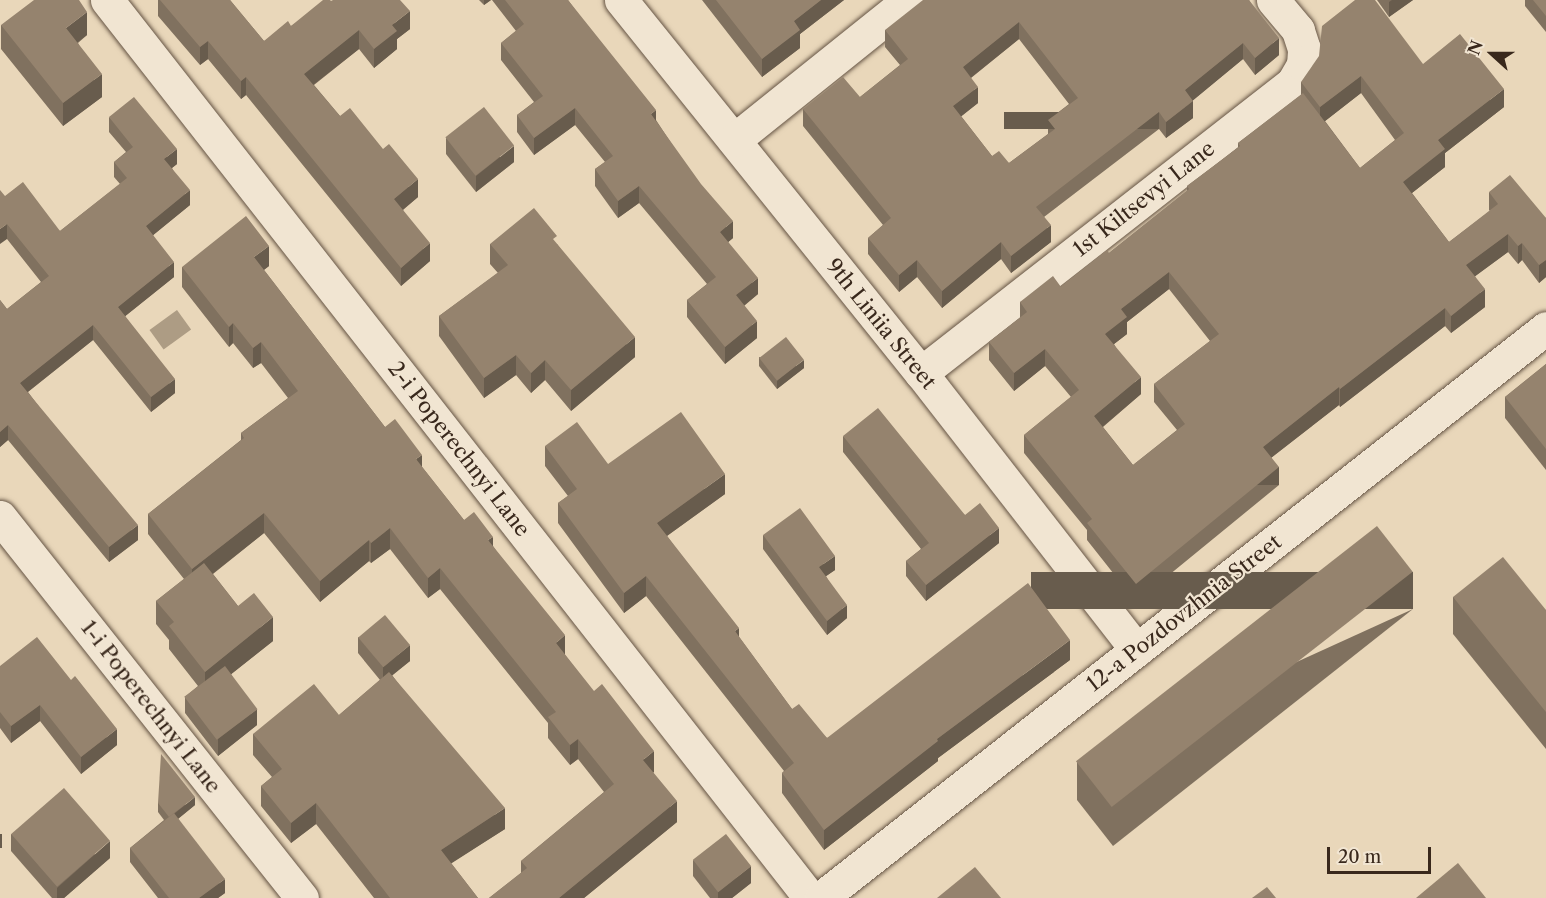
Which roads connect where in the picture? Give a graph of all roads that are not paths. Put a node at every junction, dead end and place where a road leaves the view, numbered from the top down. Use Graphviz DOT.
graph roads {
  1 [pos="107,0"];
  2 [pos="621,0"];
  3 [pos="909,0"];
  4 [pos="1273,0"];
  5 [pos="734,140"];
  6 [pos="1546,328"];
  7 [pos="921,373"];
  8 [pos="0,517"];
  9 [pos="1137,650"];
  10 [pos="302,898"];
  11 [pos="810,898"];
  12 [pos="821,898"];
  1 -- 11 [label="street, 2-i Poperechnyi Lane"];
  2 -- 5 [label="street, 9th Liniia Street"];
  3 -- 5 [label="street"];
  4 -- 7 [label="street, 1st Kiltsevyi Lane"];
  5 -- 7 [label="street, 9th Liniia Street"];
  6 -- 9 [label="street, 12-a Pozdovzhnia Street"];
  7 -- 9 [label="street, 9th Liniia Street"];
  8 -- 10 [label="street, 1-i Poperechnyi Lane"];
  9 -- 12 [label="street, 12-a Pozdovzhnia Street"];
}
